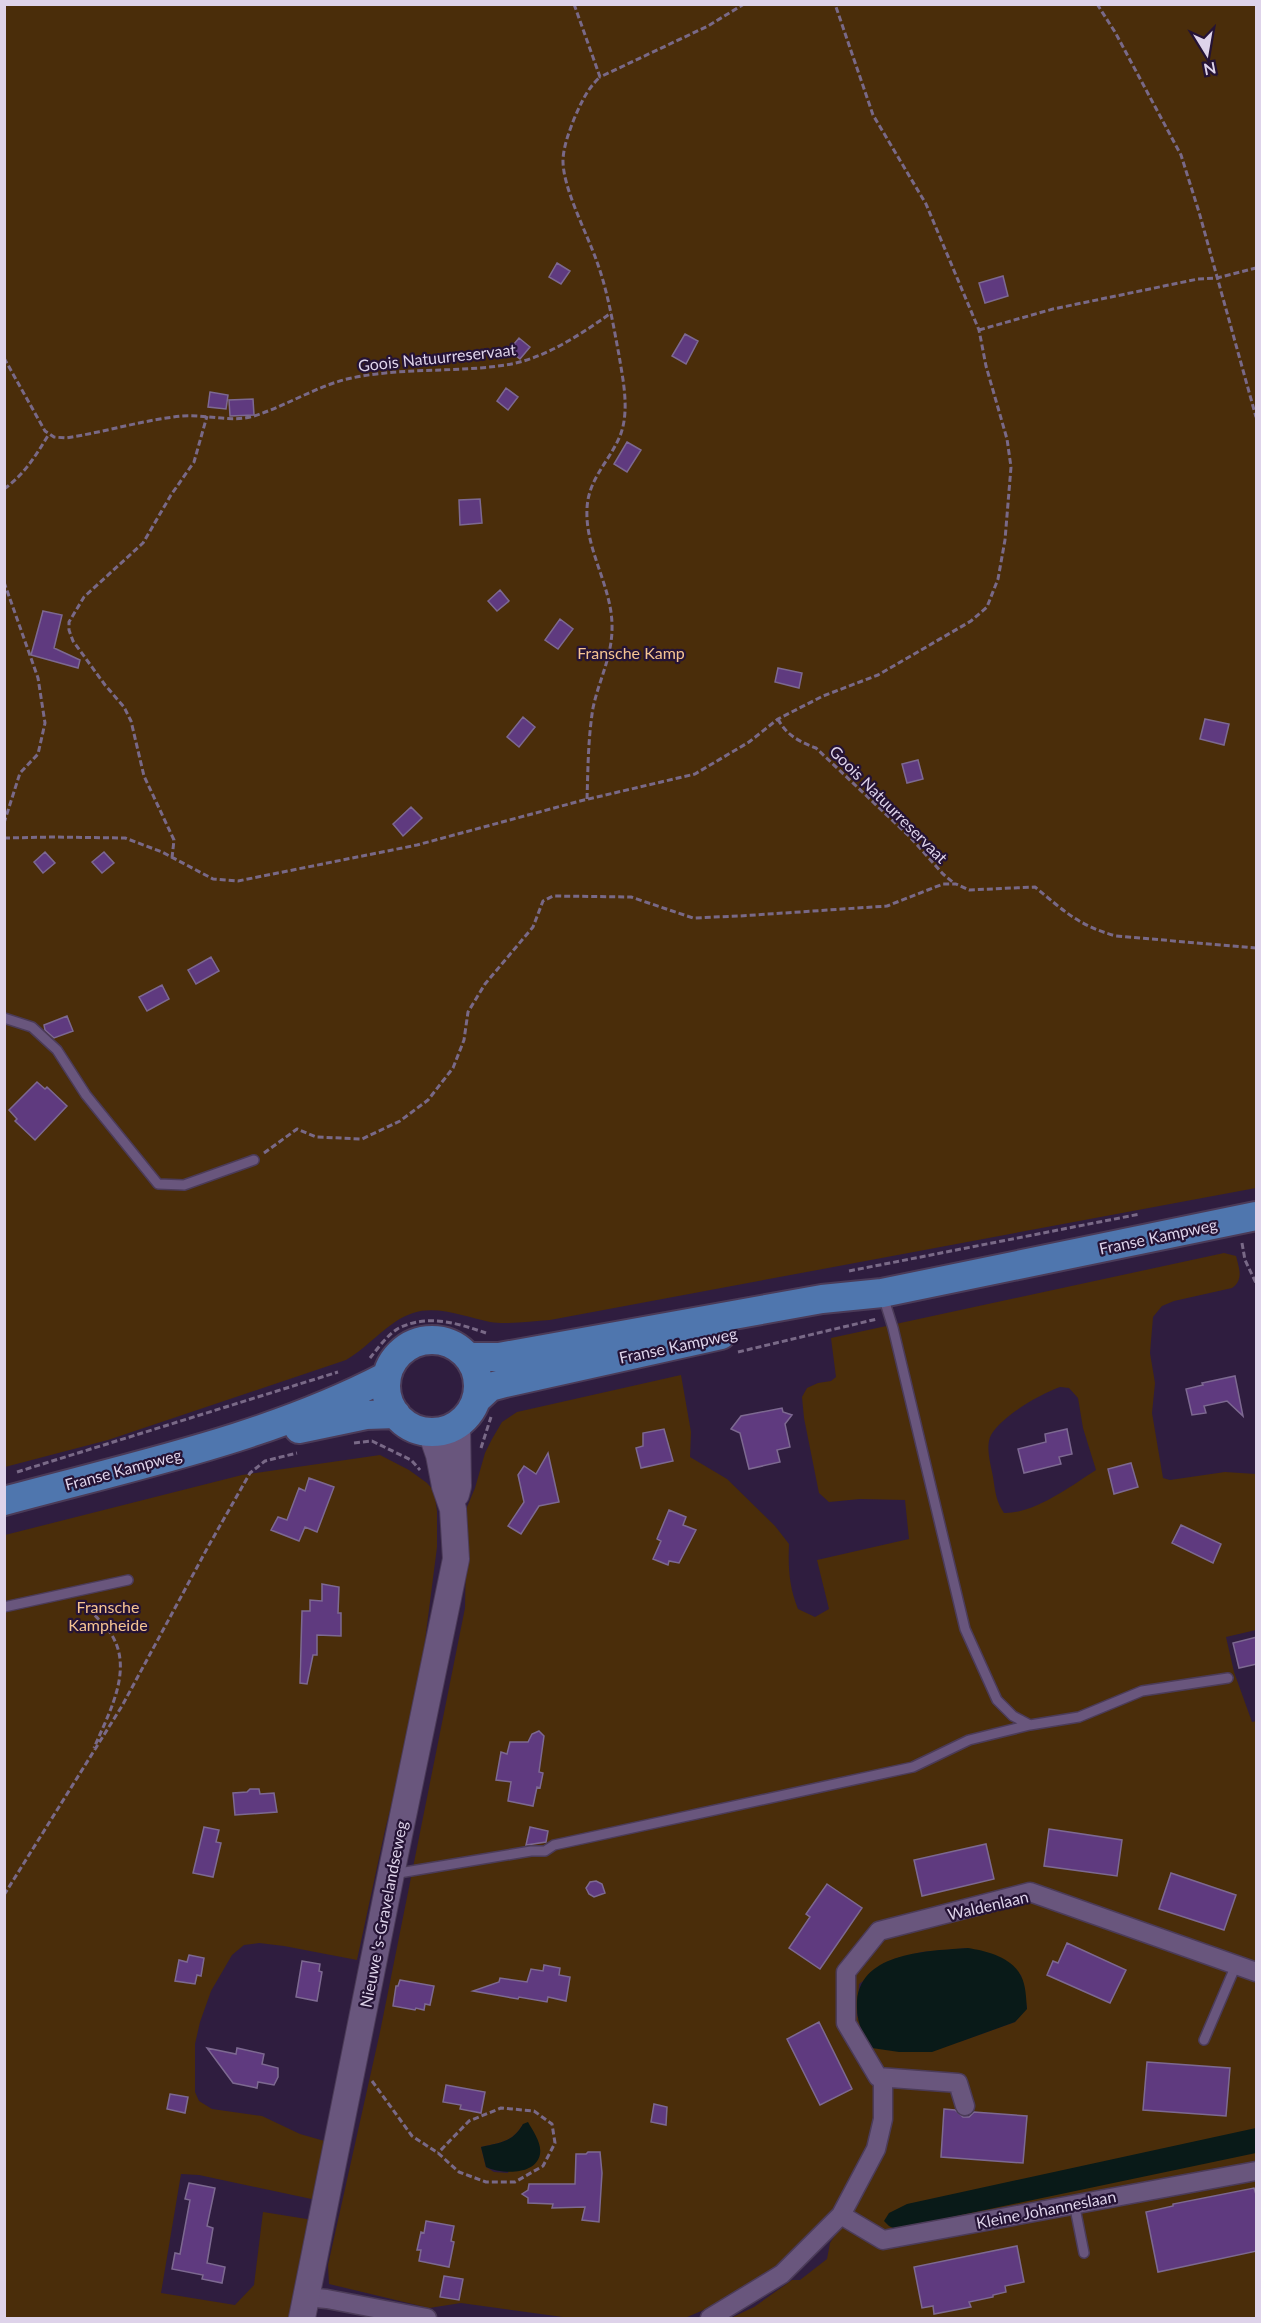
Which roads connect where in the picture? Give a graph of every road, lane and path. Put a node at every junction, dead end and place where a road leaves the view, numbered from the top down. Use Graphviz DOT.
graph roads {
  1 [pos="574,4"];
  2 [pos="744,4"];
  3 [pos="835,4"];
  4 [pos="1097,4"];
  5 [pos="600,77"];
  6 [pos="1257,268"];
  7 [pos="1216,278"];
  8 [pos="611,314"];
  9 [pos="979,330"];
  10 [pos="4,358"];
  11 [pos="207,416"];
  12 [pos="1257,417"];
  13 [pos="49,434"];
  14 [pos="4,489"];
  15 [pos="4,582"];
  16 [pos="778,719"];
  17 [pos="587,799"];
  18 [pos="4,824"];
  19 [pos="4,838"];
  20 [pos="172,858"];
  21 [pos="956,884"];
  22 [pos="1257,948"];
  23 [pos="4,1018"];
  24 [pos="254,1160"];
  25 [pos="1247,1218"];
  26 [pos="1257,1283"];
  27 [pos="882,1293"];
  28 [pos="469,1358"];
  29 [pos="387,1377"];
  30 [pos="484,1405"];
  31 [pos="396,1414"];
  32 [pos="444,1428"];
  33 [pos="241,1437"];
  34 [pos="352,1443"];
  35 [pos="480,1449"];
  36 [pos="305,1451"];
  37 [pos="411,1460"];
  38 [pos="4,1501"];
  39 [pos="128,1580"];
  40 [pos="61,1594"];
  41 [pos="4,1607"];
  42 [pos="1228,1678"];
  43 [pos="1030,1725"];
  44 [pos="89,1758"];
  45 [pos="391,1874"];
  46 [pos="4,1895"];
  47 [pos="1236,1965"];
  48 [pos="1257,1972"];
  49 [pos="1204,2040"];
  50 [pos="355,2057"];
  51 [pos="883,2078"];
  52 [pos="965,2106"];
  53 [pos="438,2153"];
  54 [pos="1257,2171"];
  55 [pos="1074,2203"];
  56 [pos="841,2215"];
  57 [pos="1084,2253"];
  58 [pos="304,2308"];
  59 [pos="427,2319"];
  60 [pos="710,2319"];
  1 -- 5 [label="path"];
  2 -- 5 [label="path"];
  3 -- 9 [label="path"];
  4 -- 7 [label="path"];
  5 -- 8 [label="path"];
  6 -- 7 [label="path"];
  7 -- 9 [label="path"];
  7 -- 12 [label="path"];
  8 -- 11 [label="path, Goois Natuurreservaat"];
  8 -- 17 [label="path"];
  9 -- 16 [label="path"];
  10 -- 13 [label="path"];
  11 -- 13 [label="path, Goois Natuurreservaat"];
  11 -- 20 [label="path"];
  13 -- 14 [label="path"];
  15 -- 18 [label="path"];
  16 -- 17 [label="path"];
  16 -- 21 [label="path, Goois Natuurreservaat"];
  17 -- 20 [label="path"];
  19 -- 20 [label="path"];
  21 -- 22 [label="path"];
  21 -- 24 [label="path"];
  23 -- 24 [label="lane"];
  25 -- 26 [label="path"];
  25 -- 27 [label="main road, Franse Kampweg"];
  27 -- 28 [label="main road, Franse Kampweg"];
  27 -- 30 [label="main road, Franse Kampweg"];
  27 -- 43 [label="lane"];
  28 -- 29 [label="main road"];
  28 -- 30 [label="main road"];
  29 -- 31 [label="main road"];
  29 -- 33 [label="main road, Franse Kampweg"];
  30 -- 32 [label="main road"];
  30 -- 35 [label="path"];
  31 -- 32 [label="main road"];
  31 -- 33 [label="main road, Franse Kampweg"];
  32 -- 45 [label="main road, Nieuwe 's-Gravelandseweg"];
  33 -- 38 [label="main road, Franse Kampweg"];
  34 -- 37 [label="path"];
  36 -- 44 [label="path"];
  39 -- 40 [label="lane"];
  40 -- 41 [label="lane"];
  40 -- 44 [label="path"];
  42 -- 43 [label="lane"];
  43 -- 45 [label="lane"];
  44 -- 46 [label="path"];
  45 -- 50 [label="main road, Nieuwe 's-Gravelandseweg"];
  47 -- 48 [label="street, Waldenlaan"];
  47 -- 49 [label="lane"];
  47 -- 51 [label="street, Waldenlaan"];
  50 -- 53 [label="path"];
  50 -- 58 [label="main road, Nieuwe 's-Gravelandseweg"];
  51 -- 52 [label="street"];
  51 -- 56 [label="street"];
  53 -- 53 [label="path"];
  54 -- 55 [label="street, Kleine Johanneslaan"];
  55 -- 56 [label="street, Kleine Johanneslaan"];
  55 -- 57 [label="lane"];
  56 -- 60 [label="street"];
  58 -- 59 [label="street"];
}
